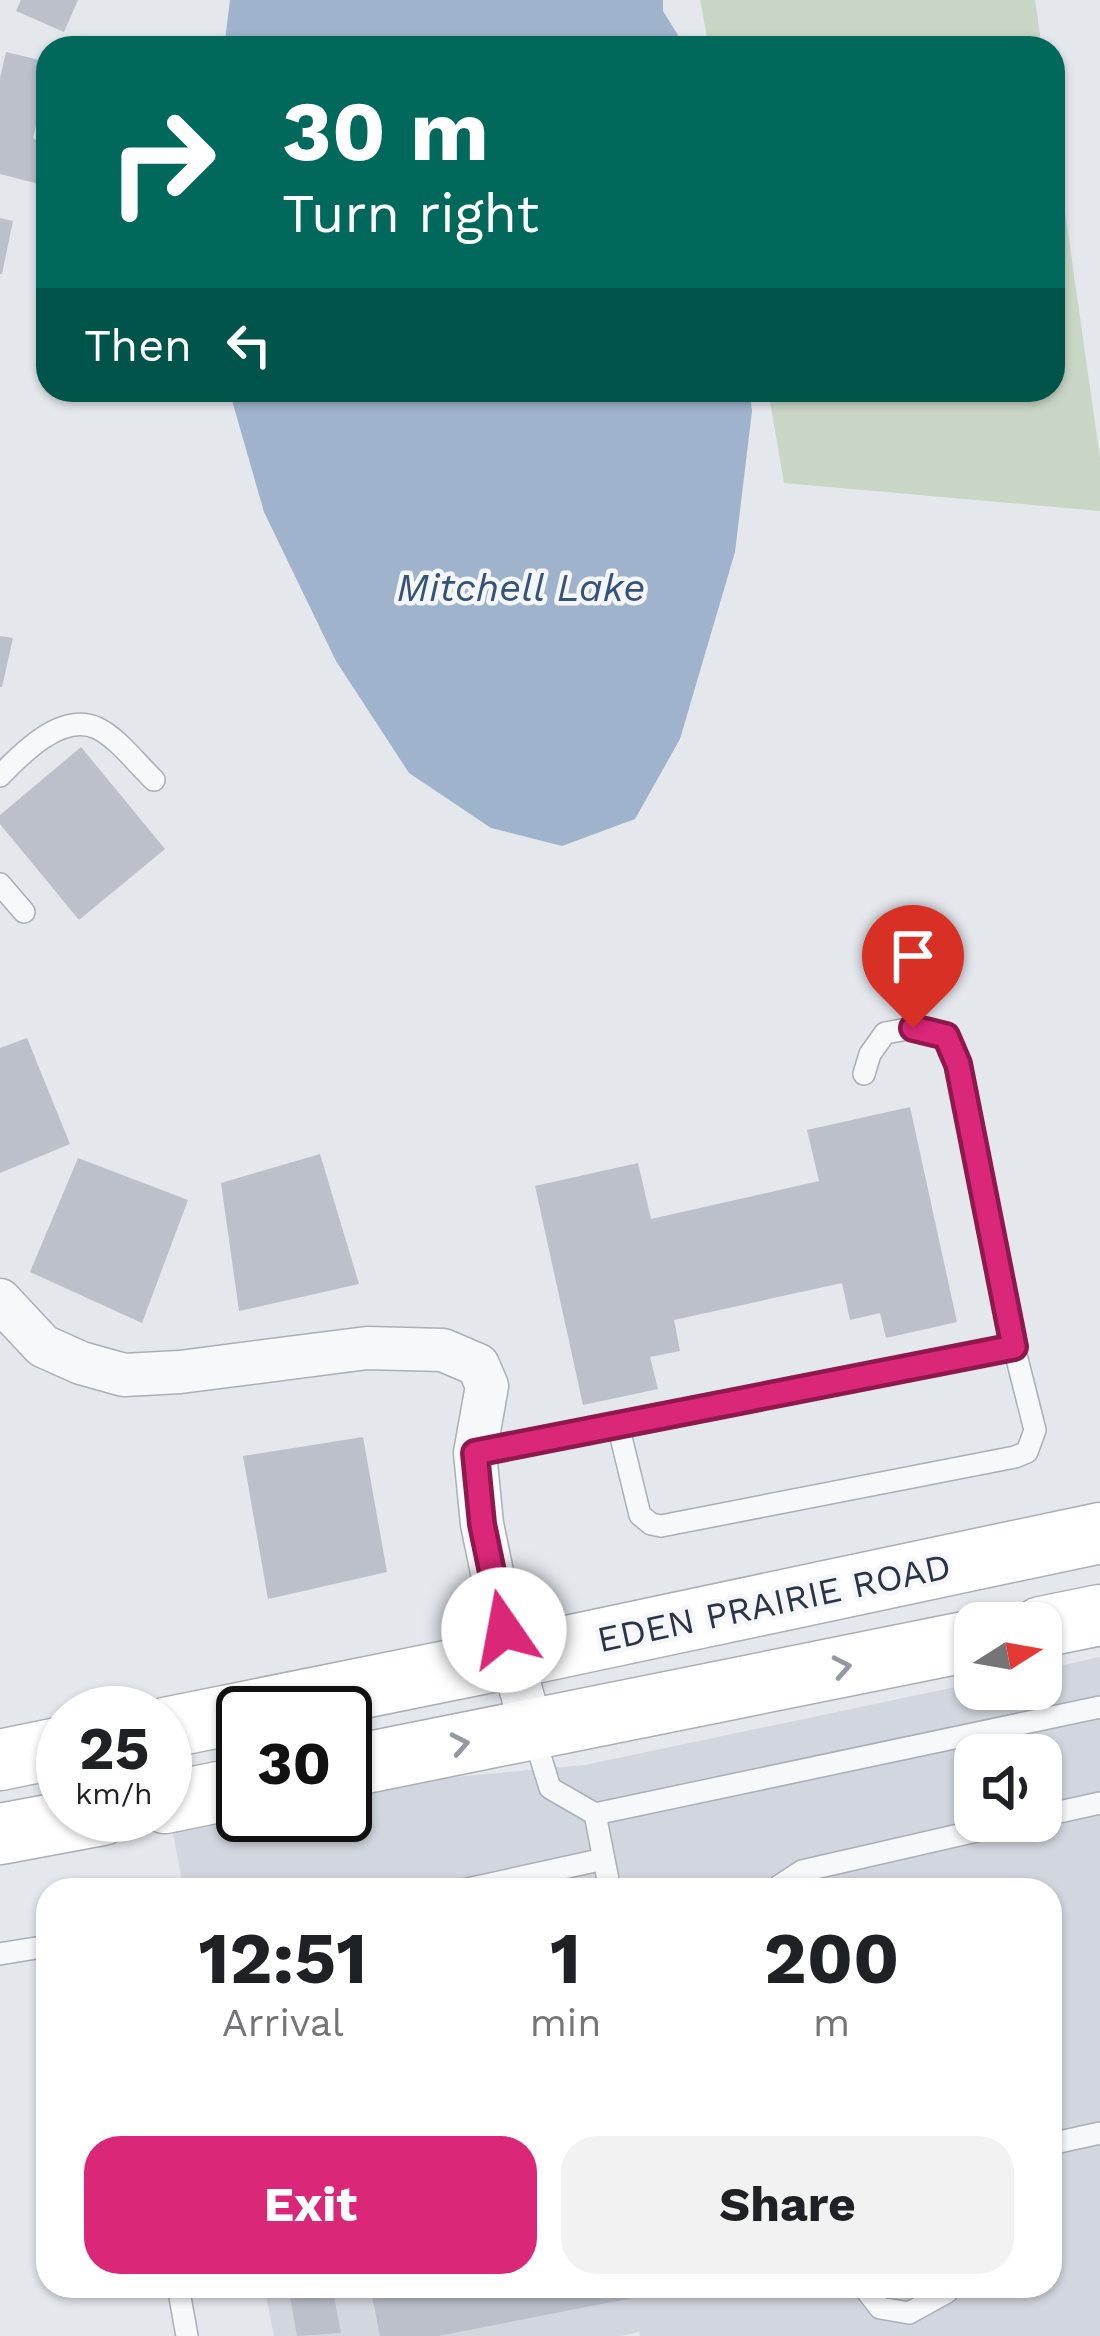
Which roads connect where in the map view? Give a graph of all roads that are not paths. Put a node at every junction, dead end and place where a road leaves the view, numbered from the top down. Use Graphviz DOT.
graph roads {
  1 [pos="0,776"];
  2 [pos="154,780"];
  3 [pos="0,884"];
  4 [pos="24,912"];
  5 [pos="864,1074"];
  6 [pos="0,1300"];
  7 [pos="1014,1347"];
  8 [pos="618,1425"];
  9 [pos="475,1453"];
  10 [pos="1100,1533"];
  11 [pos="1100,1615"];
  12 [pos="1062,1623"];
  13 [pos="954,1644"];
  14 [pos="512,1658"];
  15 [pos="1100,1707"];
  16 [pos="192,1723"];
  17 [pos="532,1729"];
  18 [pos="36,1753"];
  19 [pos="0,1760"];
  20 [pos="372,1762"];
  21 [pos="1100,1803"];
  22 [pos="1062,1811"];
  23 [pos="596,1814"];
  24 [pos="36,1827"];
  25 [pos="0,1834"];
  26 [pos="954,1836"];
  27 [pos="604,1859"];
  28 [pos="531,1878"];
  29 [pos="608,1878"];
  30 [pos="791,1878"];
  31 [pos="36,1948"];
  32 [pos="0,1954"];
  33 [pos="1100,2133"];
  34 [pos="1062,2141"];
  35 [pos="180,2298"];
  36 [pos="872,2298"];
  37 [pos="936,2298"];
  38 [pos="187,2336"];
  1 -- 2 [label="lane"];
  3 -- 4 [label="lane"];
  5 -- 7 [label="lane"];
  6 -- 9 [label="street"];
  7 -- 8 [label="lane"];
  7 -- 8 [label="lane"];
  8 -- 9 [label="lane"];
  9 -- 14 [label="street"];
  10 -- 14 [label="main road, EDEN PRAIRIE ROAD"];
  11 -- 12 [label="main road"];
  17 -- 13 [label="main road, EDEN PRAIRIE ROAD, one-way"];
  14 -- 16 [label="main road, EDEN PRAIRIE ROAD"];
  14 -- 17 [label="street"];
  15 -- 23 [label="lane"];
  20 -- 17 [label="main road, EDEN PRAIRIE ROAD, one-way"];
  17 -- 23 [label="lane"];
  18 -- 19 [label="main road"];
  21 -- 22 [label="lane"];
  23 -- 27 [label="lane"];
  24 -- 25 [label="main road"];
  26 -- 30 [label="lane"];
  27 -- 28 [label="lane"];
  27 -- 29 [label="lane"];
  31 -- 32 [label="lane"];
  33 -- 34 [label="lane"];
  35 -- 38 [label="lane"];
  36 -- 37 [label="lane"];
}
